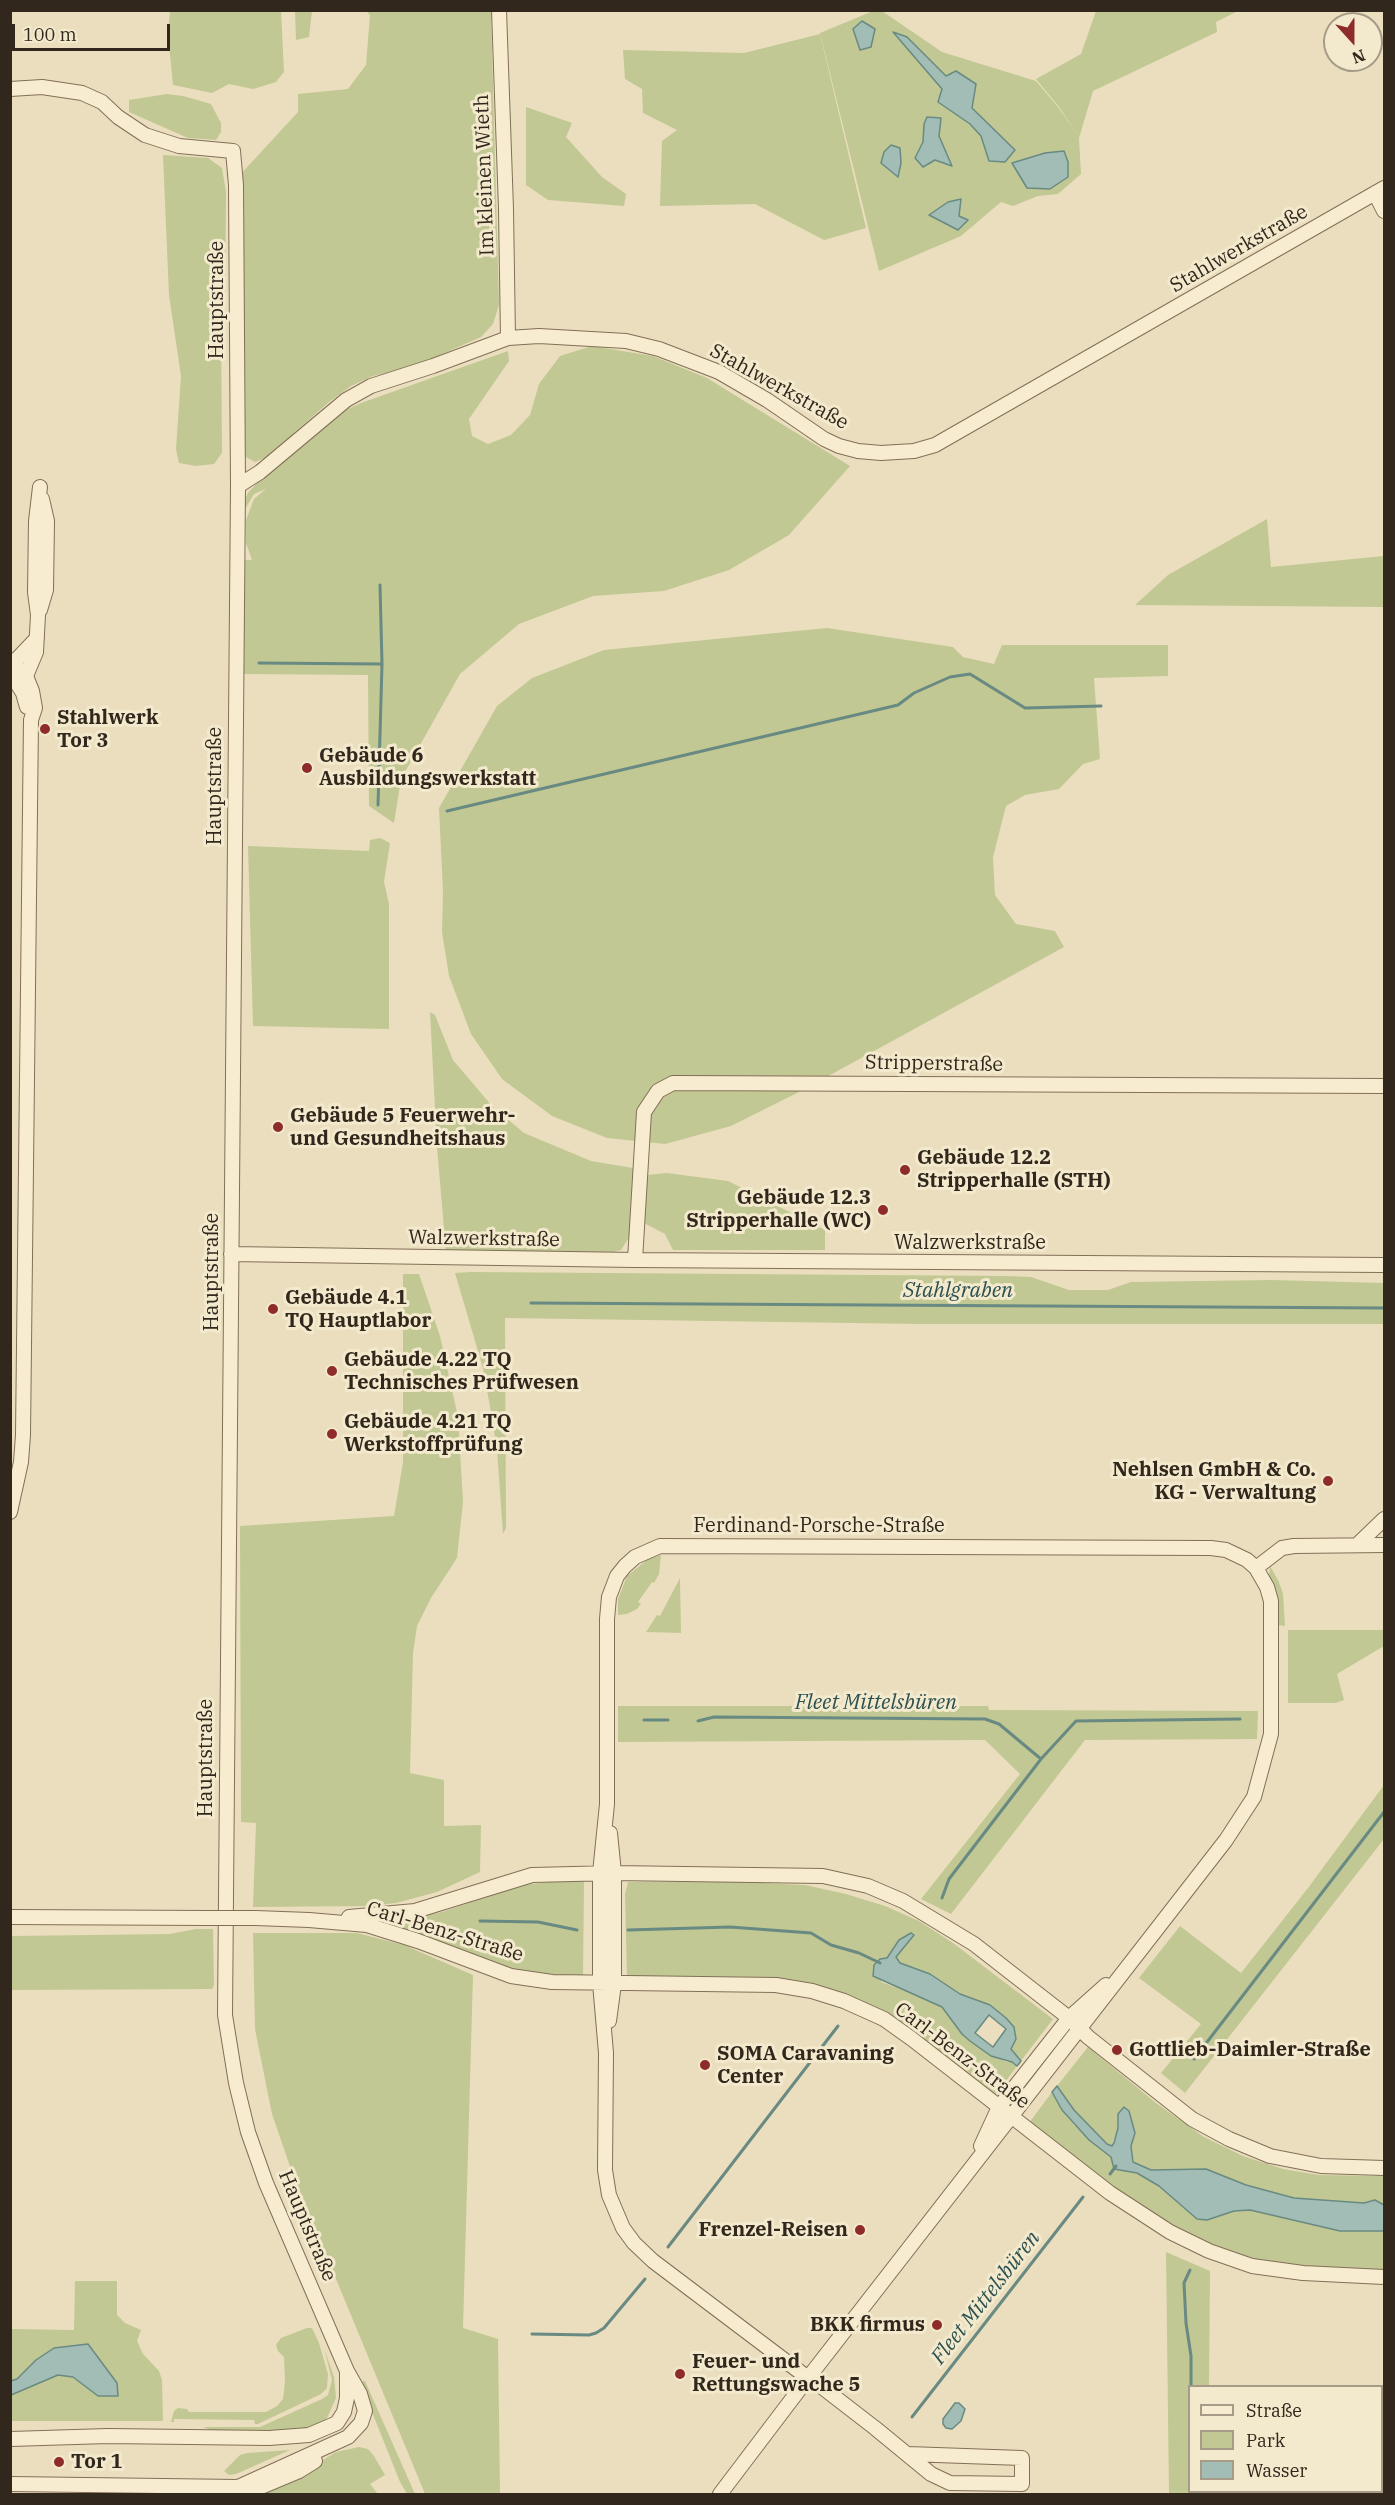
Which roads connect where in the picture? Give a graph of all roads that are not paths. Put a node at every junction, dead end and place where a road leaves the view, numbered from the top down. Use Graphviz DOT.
graph roads {
  1 [pos="499,10"];
  2 [pos="10,89"];
  3 [pos="1380,191"];
  4 [pos="1384,211"];
  5 [pos="508,338"];
  6 [pos="238,486"];
  7 [pos="40,487"];
  8 [pos="15,670"];
  9 [pos="1384,1086"];
  10 [pos="231,1254"];
  11 [pos="635,1260"];
  12 [pos="1384,1265"];
  13 [pos="10,1512"];
  14 [pos="1384,1519"];
  15 [pos="1357,1545"];
  16 [pos="1384,1545"];
  17 [pos="1256,1568"];
  18 [pos="607,1873"];
  19 [pos="10,1917"];
  20 [pos="309,1920"];
  21 [pos="1125,1969"];
  22 [pos="607,1983"];
  23 [pos="1069,2018"];
  24 [pos="1080,2028"];
  25 [pos="999,2108"];
  26 [pos="1011,2116"];
  27 [pos="972,2167"];
  28 [pos="1384,2168"];
  29 [pos="1384,2277"];
  30 [pos="347,2371"];
  31 [pos="808,2378"];
  32 [pos="10,2439"];
  33 [pos="908,2454"];
  34 [pos="10,2477"];
  35 [pos="10,2484"];
  36 [pos="107,2485"];
  37 [pos="238,2492"];
  38 [pos="720,2494"];
  1 -- 5 [label="street, Im kleinen Wieth"];
  2 -- 6 [label="street, Hauptstraße"];
  3 -- 4 [label="street"];
  3 -- 5 [label="street, Stahlwerkstraße"];
  5 -- 6 [label="street, Stahlwerkstraße"];
  6 -- 10 [label="street, Hauptstraße"];
  7 -- 8 [label="street"];
  8 -- 13 [label="street"];
  9 -- 11 [label="street, Stripperstraße"];
  10 -- 11 [label="street, Walzwerkstraße"];
  10 -- 30 [label="street, Hauptstraße"];
  11 -- 12 [label="street, Walzwerkstraße"];
  14 -- 15 [label="street"];
  15 -- 16 [label="street"];
  15 -- 17 [label="street"];
  17 -- 18 [label="street, Ferdinand-Porsche-Straße"];
  17 -- 21 [label="street"];
  18 -- 20 [label="street, Carl-Benz-Straße"];
  18 -- 22 [label="street, Ferdinand-Porsche-Straße"];
  18 -- 23 [label="street, Carl-Benz-Straße"];
  19 -- 20 [label="street, Carl-Benz-Straße, bridge"];
  20 -- 22 [label="street, Carl-Benz-Straße"];
  21 -- 23 [label="street"];
  21 -- 24 [label="street"];
  22 -- 25 [label="street, Carl-Benz-Straße"];
  22 -- 31 [label="street, Ferdinand-Porsche-Straße"];
  23 -- 24 [label="street, Carl-Benz-Straße"];
  23 -- 25 [label="street"];
  24 -- 26 [label="street"];
  24 -- 28 [label="street, Carl-Benz-Straße"];
  25 -- 26 [label="street, Carl-Benz-Straße"];
  25 -- 27 [label="street"];
  26 -- 27 [label="street"];
  26 -- 29 [label="street, Carl-Benz-Straße"];
  27 -- 31 [label="street"];
  30 -- 32 [label="street"];
  30 -- 37 [label="street, Hauptstraße"];
  31 -- 33 [label="street, Ferdinand-Porsche-Straße"];
  31 -- 38 [label="street"];
  33 -- 33 [label="street, Ferdinand-Porsche-Straße"];
  34 -- 36 [label="street"];
  35 -- 36 [label="street"];
  36 -- 37 [label="street"];
}
